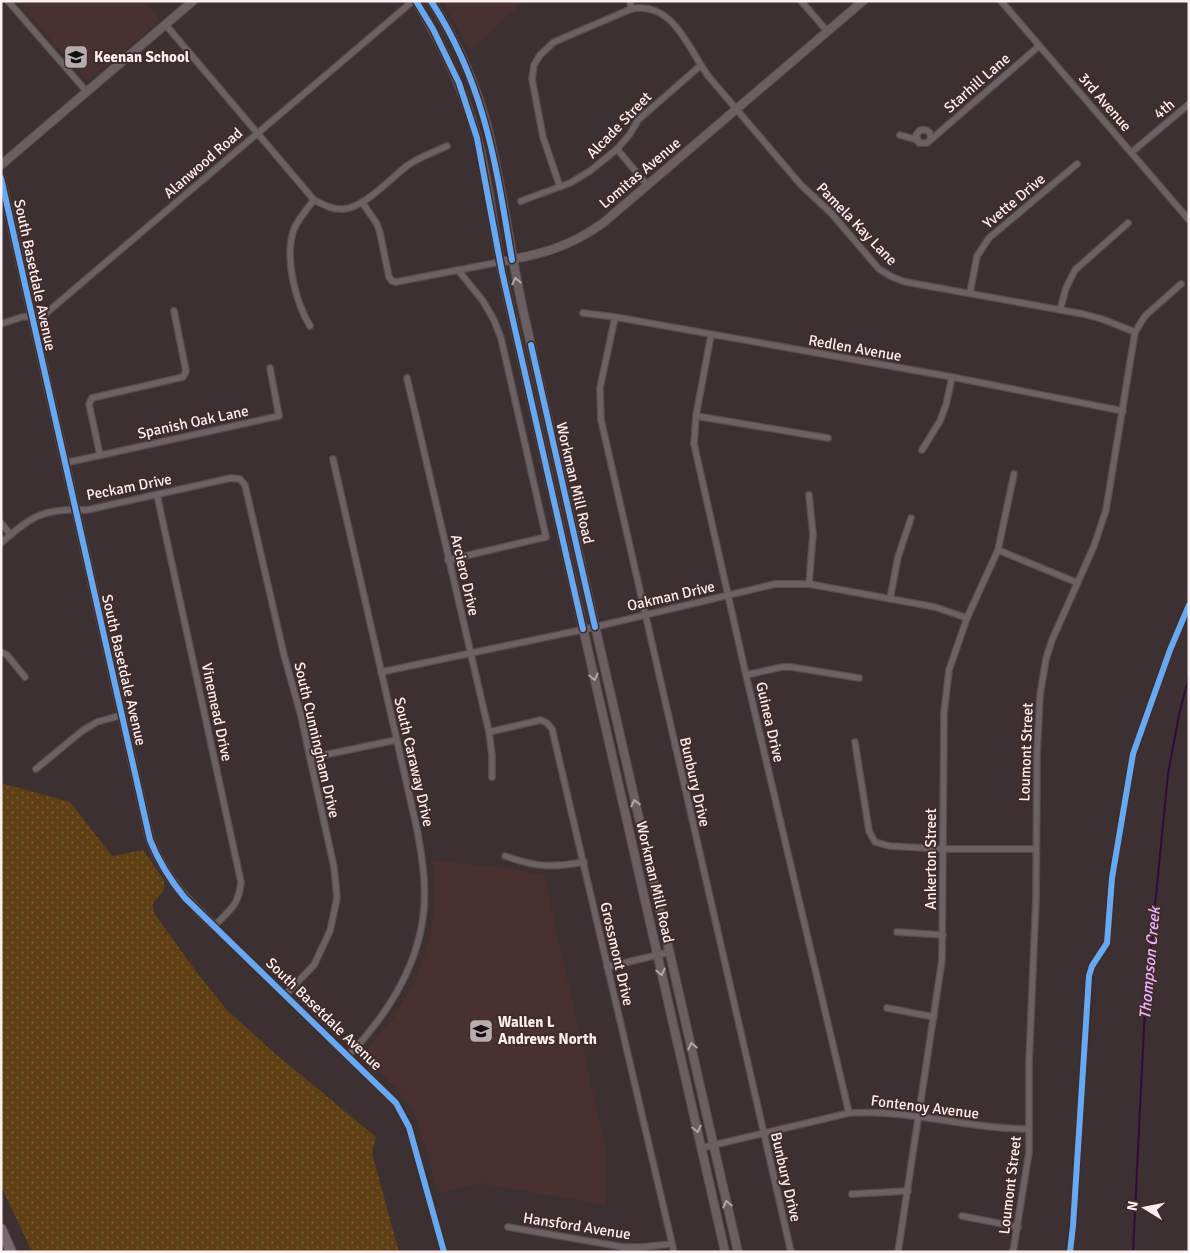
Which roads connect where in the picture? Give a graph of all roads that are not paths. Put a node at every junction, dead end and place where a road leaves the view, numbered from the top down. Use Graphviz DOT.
graph roads {
  1 [pos="8,1"];
  2 [pos="193,1"];
  3 [pos="414,1"];
  4 [pos="431,1"];
  5 [pos="630,1"];
  6 [pos="801,1"];
  7 [pos="863,1"];
  8 [pos="1001,1"];
  9 [pos="642,4"];
  10 [pos="631,9"];
  11 [pos="165,24"];
  12 [pos="827,31"];
  13 [pos="1039,46"];
  14 [pos="700,66"];
  15 [pos="86,92"];
  16 [pos="1189,104"];
  17 [pos="736,109"];
  18 [pos="256,134"];
  19 [pos="900,135"];
  20 [pos="931,139"];
  21 [pos="917,140"];
  22 [pos="446,146"];
  23 [pos="616,149"];
  24 [pos="1132,152"];
  25 [pos="1077,164"];
  26 [pos="1,165"];
  27 [pos="1,178"];
  28 [pos="647,185"];
  29 [pos="560,187"];
  30 [pos="314,200"];
  31 [pos="521,201"];
  32 [pos="362,202"];
  33 [pos="1189,220"];
  34 [pos="1128,223"];
  35 [pos="512,260"];
  36 [pos="500,262"];
  37 [pos="458,270"];
  38 [pos="1181,284"];
  39 [pos="970,293"];
  40 [pos="1060,310"];
  41 [pos="174,311"];
  42 [pos="583,314"];
  43 [pos="31,317"];
  44 [pos="615,317"];
  45 [pos="1,324"];
  46 [pos="310,326"];
  47 [pos="1135,332"];
  48 [pos="711,335"];
  49 [pos="270,368"];
  50 [pos="952,377"];
  51 [pos="407,378"];
  52 [pos="1123,411"];
  53 [pos="696,416"];
  54 [pos="828,438"];
  55 [pos="922,450"];
  56 [pos="100,455"];
  57 [pos="333,459"];
  58 [pos="65,463"];
  59 [pos="1014,474"];
  60 [pos="240,479"];
  61 [pos="157,495"];
  62 [pos="809,495"];
  63 [pos="75,509"];
  64 [pos="911,518"];
  65 [pos="1,523"];
  66 [pos="11,535"];
  67 [pos="1,543"];
  68 [pos="998,550"];
  69 [pos="448,560"];
  70 [pos="1078,583"];
  71 [pos="809,584"];
  72 [pos="728,596"];
  73 [pos="890,599"];
  74 [pos="644,614"];
  75 [pos="967,618"];
  76 [pos="595,626"];
  77 [pos="583,629"];
  78 [pos="1,652"];
  79 [pos="470,652"];
  80 [pos="381,672"];
  81 [pos="746,675"];
  82 [pos="25,677"];
  83 [pos="859,678"];
  84 [pos="122,715"];
  85 [pos="489,732"];
  86 [pos="396,740"];
  87 [pos="855,742"];
  88 [pos="310,758"];
  89 [pos="36,769"];
  90 [pos="492,777"];
  91 [pos="943,848"];
  92 [pos="1036,849"];
  93 [pos="505,856"];
  94 [pos="584,862"];
  95 [pos="214,926"];
  96 [pos="897,932"];
  97 [pos="943,935"];
  98 [pos="670,952"];
  99 [pos="657,956"];
  100 [pos="607,967"];
  101 [pos="285,995"];
  102 [pos="887,1008"];
  103 [pos="934,1017"];
  104 [pos="349,1055"];
  105 [pos="849,1113"];
  106 [pos="920,1117"];
  107 [pos="1029,1129"];
  108 [pos="763,1133"];
  109 [pos="714,1145"];
  110 [pos="701,1148"];
  111 [pos="908,1192"];
  112 [pos="852,1194"];
  113 [pos="962,1216"];
  114 [pos="508,1227"];
  115 [pos="1018,1227"];
  116 [pos="1,1229"];
  117 [pos="672,1244"];
  118 [pos="1,1246"];
  119 [pos="4,1252"];
  120 [pos="11,1252"];
  121 [pos="444,1252"];
  122 [pos="674,1252"];
  123 [pos="725,1252"];
  124 [pos="738,1252"];
  125 [pos="791,1252"];
  126 [pos="898,1252"];
  127 [pos="1013,1252"];
  1 -- 15 [label="street"];
  2 -- 11 [label="main road"];
  3 -- 18 [label="street, Alanwood Road"];
  3 -- 36 [label="main road, Workman Mill Road"];
  4 -- 35 [label="main road, Workman Mill Road"];
  5 -- 10 [label="street"];
  6 -- 12 [label="street"];
  7 -- 12 [label="main road, Lomitas Avenue"];
  8 -- 13 [label="street, 3rd Avenue"];
  9 -- 10 [label="street"];
  9 -- 14 [label="street, Pamela Kay Lane"];
  10 -- 29 [label="street"];
  11 -- 15 [label="main road"];
  11 -- 18 [label="street"];
  12 -- 17 [label="main road, Lomitas Avenue"];
  13 -- 20 [label="street, Starhill Lane"];
  13 -- 24 [label="street, 3rd Avenue"];
  14 -- 17 [label="street, Pamela Kay Lane"];
  14 -- 23 [label="street, Alcade Street"];
  15 -- 26 [label="main road"];
  16 -- 24 [label="street, 4th"];
  17 -- 28 [label="main road, Lomitas Avenue"];
  17 -- 39 [label="street, Pamela Kay Lane"];
  18 -- 30 [label="street"];
  18 -- 43 [label="street, Alanwood Road"];
  19 -- 21 [label="street"];
  20 -- 21 [label="street"];
  20 -- 21 [label="street"];
  22 -- 32 [label="street"];
  23 -- 28 [label="street"];
  23 -- 29 [label="street, Alcade Street"];
  24 -- 33 [label="street, 3rd Avenue"];
  25 -- 39 [label="street, Yvette Drive"];
  27 -- 43 [label="main road, South Basetdale Avenue"];
  28 -- 35 [label="main road, Lomitas Avenue"];
  29 -- 31 [label="street, Alcade Street"];
  30 -- 32 [label="street"];
  30 -- 46 [label="street"];
  32 -- 37 [label="street, Lomitas Avenue"];
  34 -- 40 [label="street"];
  35 -- 36 [label="main road, Lomitas Avenue"];
  76 -- 35 [label="main road, Workman Mill Road, one-way"];
  36 -- 37 [label="street, Lomitas Avenue"];
  36 -- 77 [label="main road, Workman Mill Road"];
  37 -- 69 [label="street"];
  38 -- 47 [label="street, Loumont Street"];
  39 -- 40 [label="street, Pamela Kay Lane"];
  40 -- 47 [label="street, Pamela Kay Lane"];
  41 -- 56 [label="street"];
  42 -- 44 [label="street, Redlen Avenue"];
  43 -- 45 [label="street, Alanwood Road"];
  43 -- 58 [label="main road, South Basetdale Avenue"];
  44 -- 48 [label="street, Redlen Avenue"];
  44 -- 74 [label="street, Bunbury Drive"];
  47 -- 52 [label="street, Loumont Street"];
  48 -- 50 [label="street, Redlen Avenue"];
  48 -- 53 [label="street, Guinea Drive"];
  49 -- 56 [label="street, Spanish Oak Lane"];
  50 -- 52 [label="street, Redlen Avenue"];
  50 -- 55 [label="street"];
  51 -- 69 [label="street, Arciero Drive"];
  52 -- 70 [label="street, Loumont Street"];
  53 -- 54 [label="street"];
  53 -- 72 [label="street, Guinea Drive"];
  56 -- 58 [label="street, Spanish Oak Lane"];
  57 -- 80 [label="street, South Caraway Drive"];
  58 -- 63 [label="main road, South Basetdale Avenue"];
  59 -- 68 [label="street, Ankerton Street"];
  60 -- 61 [label="street, Peckam Drive"];
  60 -- 88 [label="street, South Cunningham Drive"];
  61 -- 63 [label="street, Peckam Drive"];
  61 -- 95 [label="street, Vinemead Drive"];
  62 -- 71 [label="street"];
  63 -- 66 [label="street, Peckam Drive"];
  63 -- 84 [label="main road, South Basetdale Avenue"];
  64 -- 73 [label="street"];
  65 -- 66 [label="street"];
  66 -- 67 [label="street, Peckam Drive"];
  68 -- 70 [label="street"];
  68 -- 75 [label="street, Ankerton Street"];
  69 -- 79 [label="street, Arciero Drive"];
  70 -- 92 [label="street, Loumont Street"];
  71 -- 72 [label="street, Oakman Drive"];
  71 -- 73 [label="street, Oakman Drive"];
  72 -- 74 [label="street, Oakman Drive"];
  72 -- 81 [label="street, Guinea Drive"];
  73 -- 75 [label="street, Oakman Drive"];
  74 -- 76 [label="street, Oakman Drive"];
  74 -- 108 [label="street, Bunbury Drive"];
  75 -- 91 [label="street, Ankerton Street"];
  76 -- 77 [label="street, Oakman Drive"];
  98 -- 76 [label="main road, Workman Mill Road, one-way"];
  77 -- 79 [label="street, Oakman Drive"];
  77 -- 99 [label="main road, Workman Mill Road, one-way"];
  78 -- 82 [label="street"];
  79 -- 80 [label="street, Oakman Drive"];
  79 -- 85 [label="street, Arciero Drive"];
  80 -- 86 [label="street, South Caraway Drive"];
  81 -- 83 [label="street"];
  81 -- 105 [label="street, Guinea Drive"];
  84 -- 89 [label="street"];
  84 -- 95 [label="main road, South Basetdale Avenue"];
  85 -- 90 [label="street, Arciero Drive"];
  85 -- 94 [label="street, Grossmont Drive"];
  86 -- 88 [label="street"];
  86 -- 104 [label="street, South Caraway Drive"];
  87 -- 91 [label="street"];
  88 -- 101 [label="street, South Cunningham Drive"];
  91 -- 92 [label="street"];
  91 -- 97 [label="street, Ankerton Street"];
  92 -- 107 [label="street, Loumont Street"];
  93 -- 94 [label="street"];
  94 -- 100 [label="street, Grossmont Drive"];
  95 -- 101 [label="street, South Basetdale Avenue"];
  96 -- 97 [label="street"];
  97 -- 103 [label="street, Ankerton Street"];
  98 -- 99 [label="street"];
  109 -- 98 [label="main road, Workman Mill Road, one-way"];
  99 -- 100 [label="street"];
  99 -- 110 [label="main road, Workman Mill Road, one-way"];
  100 -- 117 [label="street, Grossmont Drive"];
  101 -- 104 [label="street, South Basetdale Avenue"];
  102 -- 103 [label="street"];
  103 -- 106 [label="street, Ankerton Street"];
  104 -- 121 [label="street, South Basetdale Avenue"];
  105 -- 106 [label="street, Fontenoy Avenue"];
  105 -- 108 [label="street, Fontenoy Avenue"];
  106 -- 107 [label="street, Fontenoy Avenue"];
  106 -- 111 [label="street, Ankerton Street"];
  107 -- 115 [label="street, Loumont Street"];
  108 -- 109 [label="street, Fontenoy Avenue"];
  108 -- 125 [label="street, Bunbury Drive"];
  109 -- 110 [label="street, Fontenoy Avenue"];
  124 -- 109 [label="main road, Workman Mill Road, one-way"];
  110 -- 123 [label="main road, Workman Mill Road"];
  111 -- 112 [label="street"];
  111 -- 126 [label="street, Ankerton Street"];
  113 -- 115 [label="street"];
  114 -- 117 [label="street, Hansford Avenue"];
  115 -- 127 [label="street, Loumont Street"];
  116 -- 120 [label="highway"];
  117 -- 122 [label="street, Grossmont Drive"];
  118 -- 119 [label="highway"];
}
